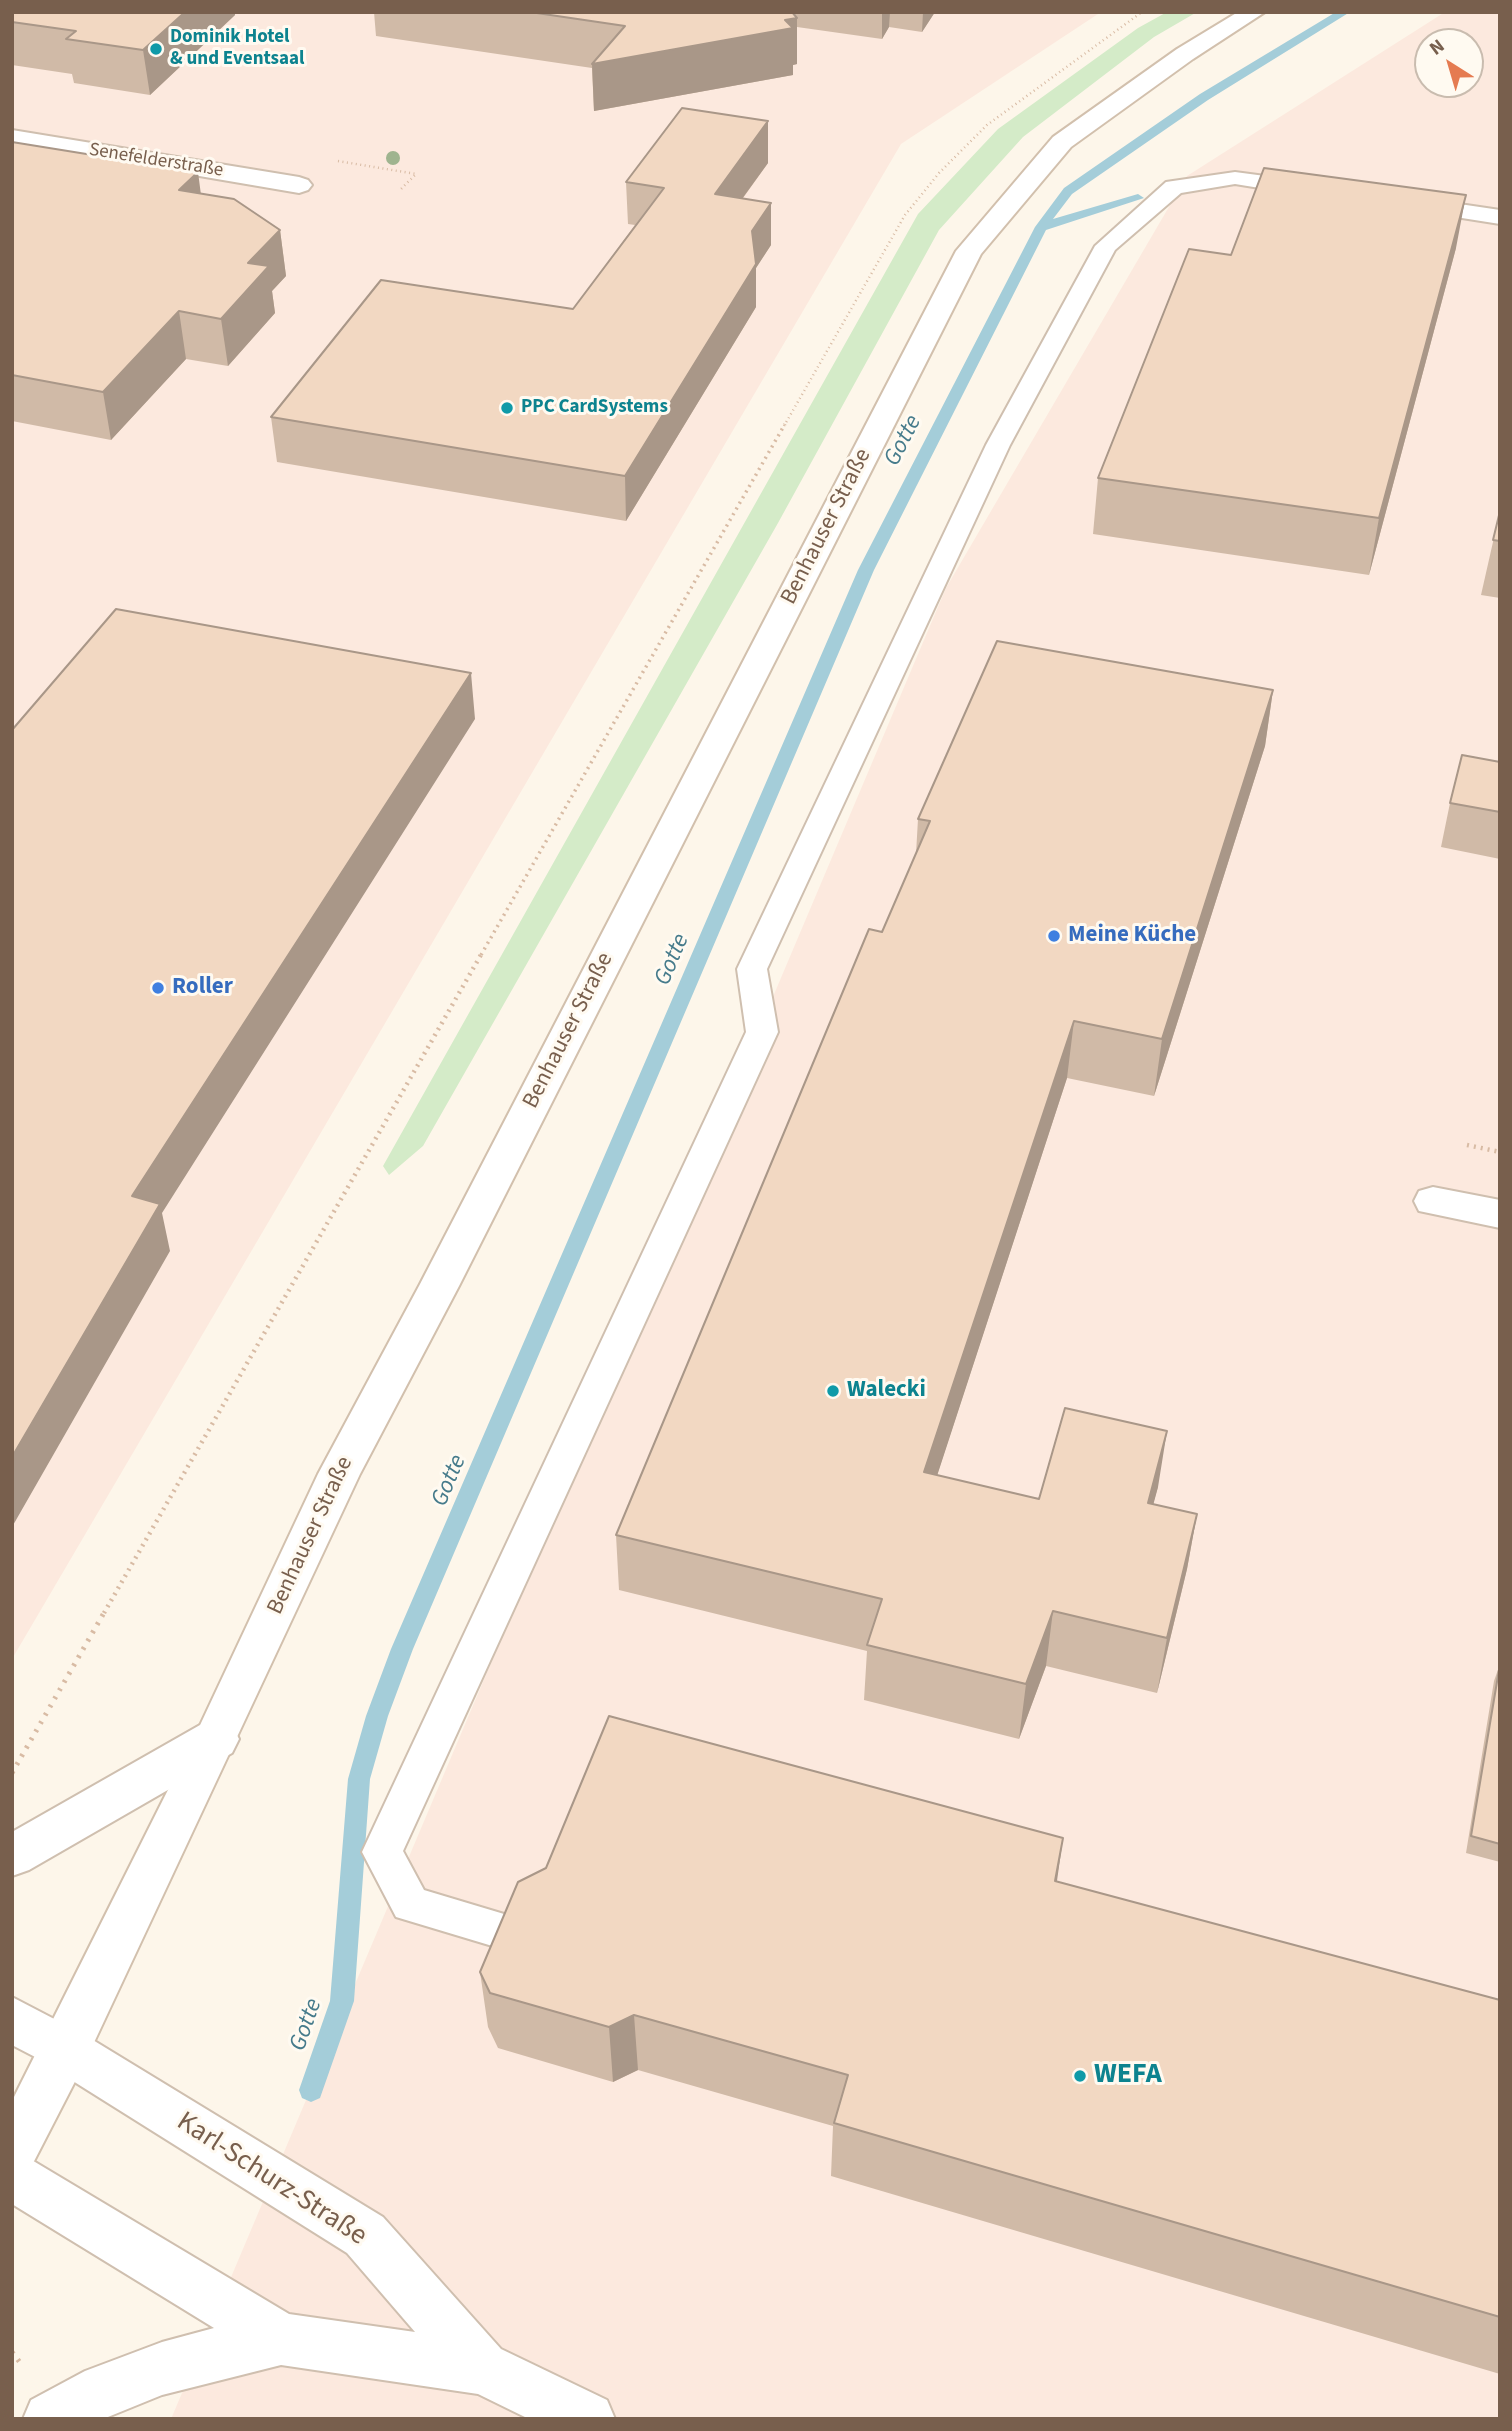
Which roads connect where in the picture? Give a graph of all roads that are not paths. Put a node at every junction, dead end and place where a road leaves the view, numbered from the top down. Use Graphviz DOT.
graph roads {
  1 [pos="1254,12"];
  2 [pos="12,137"];
  3 [pos="299,185"];
  4 [pos="1327,192"];
  5 [pos="1394,201"];
  6 [pos="1500,217"];
  7 [pos="1433,1201"];
  8 [pos="1500,1214"];
  9 [pos="216,1740"];
  10 [pos="12,1856"];
  11 [pos="499,1930"];
  12 [pos="12,2019"];
  13 [pos="66,2050"];
  14 [pos="12,2152"];
  15 [pos="12,2176"];
  16 [pos="281,2339"];
  17 [pos="482,2368"];
  18 [pos="50,2419"];
  19 [pos="588,2419"];
  1 -- 9 [label="main road, Benhauser Straße"];
  2 -- 3 [label="main road, Senefelderstraße"];
  4 -- 11 [label="lane"];
  5 -- 6 [label="lane"];
  7 -- 8 [label="main road"];
  9 -- 10 [label="main road"];
  9 -- 13 [label="main road, Benhauser Straße"];
  12 -- 13 [label="main road, Karl-Schurz-Straße"];
  13 -- 14 [label="main road, Benhauser Straße"];
  13 -- 17 [label="main road, Karl-Schurz-Straße"];
  15 -- 16 [label="main road, Karl-Schurz-Straße"];
  16 -- 17 [label="main road, Karl-Schurz-Straße"];
  16 -- 18 [label="main road"];
  17 -- 19 [label="main road, Karl-Schurz-Straße"];
}
